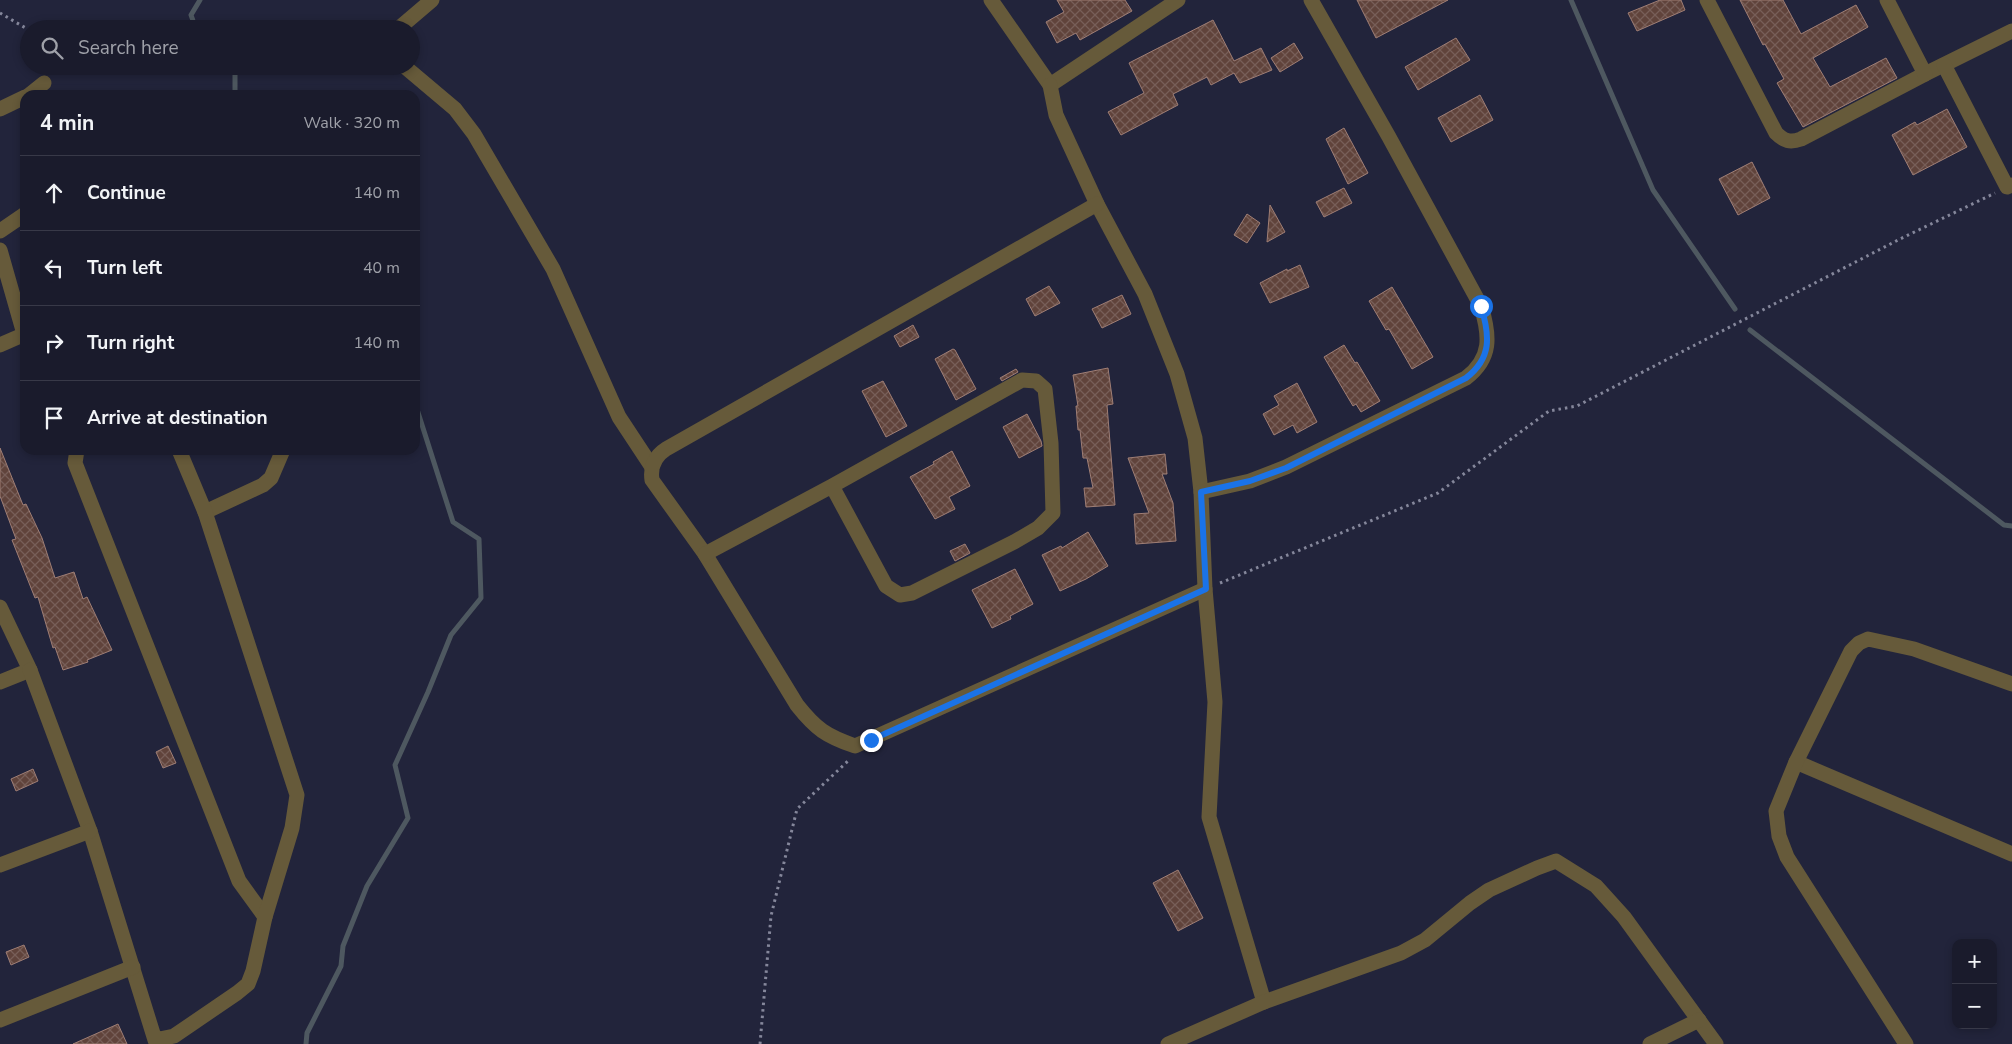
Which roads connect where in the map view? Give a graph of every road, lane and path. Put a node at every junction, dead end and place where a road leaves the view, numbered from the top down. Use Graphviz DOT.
graph roads {
  1 [pos="432,0"];
  2 [pos="991,0"];
  3 [pos="1178,0"];
  4 [pos="1311,0"];
  5 [pos="1707,0"];
  6 [pos="1888,0"];
  7 [pos="0,13"];
  8 [pos="409,20"];
  9 [pos="20,25"];
  10 [pos="2012,31"];
  11 [pos="1944,65"];
  12 [pos="1925,74"];
  13 [pos="415,75"];
  14 [pos="44,83"];
  15 [pos="1050,85"];
  16 [pos="35,90"];
  17 [pos="20,99"];
  18 [pos="0,109"];
  19 [pos="2009,186"];
  20 [pos="1097,204"];
  21 [pos="20,217"];
  22 [pos="0,231"];
  23 [pos="0,250"];
  24 [pos="20,317"];
  25 [pos="20,336"];
  26 [pos="0,345"];
  27 [pos="76,455"];
  28 [pos="182,455"];
  29 [pos="280,455"];
  30 [pos="652,467"];
  31 [pos="832,486"];
  32 [pos="1201,492"];
  33 [pos="205,512"];
  34 [pos="705,554"];
  35 [pos="1206,589"];
  36 [pos="0,607"];
  37 [pos="30,670"];
  38 [pos="0,682"];
  39 [pos="2012,684"];
  40 [pos="855,746"];
  41 [pos="1796,762"];
  42 [pos="90,831"];
  43 [pos="2012,854"];
  44 [pos="0,865"];
  45 [pos="265,917"];
  46 [pos="133,967"];
  47 [pos="1264,1002"];
  48 [pos="0,1020"];
  49 [pos="1699,1020"];
  50 [pos="760,1044"];
  51 [pos="1168,1044"];
  52 [pos="1650,1044"];
  53 [pos="1716,1044"];
  54 [pos="1906,1044"];
  1 -- 8 [label="street"];
  2 -- 15 [label="street"];
  3 -- 15 [label="street"];
  4 -- 32 [label="street"];
  5 -- 12 [label="street"];
  6 -- 12 [label="street"];
  7 -- 9 [label="path"];
  10 -- 11 [label="street"];
  11 -- 12 [label="street"];
  11 -- 19 [label="street"];
  13 -- 30 [label="street"];
  14 -- 16 [label="street"];
  15 -- 20 [label="street"];
  17 -- 18 [label="street"];
  19 -- 35 [label="path"];
  20 -- 30 [label="street"];
  20 -- 32 [label="street"];
  21 -- 22 [label="street"];
  23 -- 24 [label="street"];
  25 -- 26 [label="street"];
  27 -- 45 [label="street"];
  28 -- 33 [label="street"];
  29 -- 33 [label="street"];
  30 -- 34 [label="street"];
  31 -- 31 [label="street"];
  31 -- 34 [label="street"];
  32 -- 35 [label="street"];
  33 -- 45 [label="street"];
  34 -- 40 [label="street"];
  35 -- 40 [label="street"];
  35 -- 47 [label="street"];
  36 -- 37 [label="street"];
  37 -- 38 [label="street"];
  37 -- 42 [label="street"];
  39 -- 41 [label="street"];
  40 -- 50 [label="path"];
  41 -- 43 [label="street"];
  41 -- 54 [label="street"];
  42 -- 44 [label="street"];
  42 -- 46 [label="street"];
  45 -- 46 [label="street"];
  46 -- 48 [label="street"];
  47 -- 49 [label="street"];
  47 -- 51 [label="street"];
  49 -- 52 [label="street"];
  49 -- 53 [label="street"];
}
